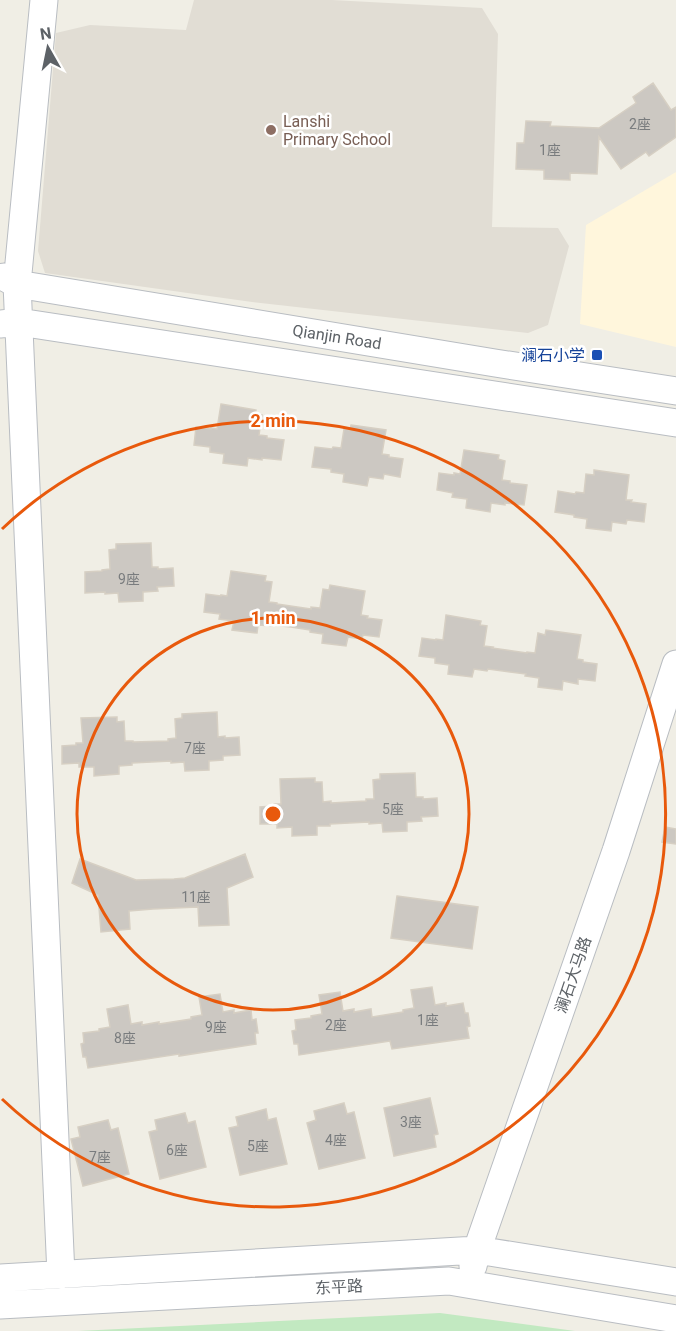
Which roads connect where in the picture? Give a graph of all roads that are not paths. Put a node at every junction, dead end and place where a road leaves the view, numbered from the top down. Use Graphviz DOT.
graph roads {
  1 [pos="44,0"];
  2 [pos="9,280"];
  3 [pos="9,323"];
  4 [pos="676,391"];
  5 [pos="676,423"];
  6 [pos="676,664"];
  7 [pos="477,1250"];
  8 [pos="60,1275"];
  9 [pos="0,1278"];
  10 [pos="676,1282"];
  11 [pos="468,1285"];
  12 [pos="0,1305"];
  13 [pos="676,1319"];
  1 -- 2 [label="street"];
  2 -- 3 [label="street"];
  2 -- 4 [label="street, Qianjin Road"];
  3 -- 5 [label="street, Qianjin Road"];
  3 -- 8 [label="street"];
  6 -- 7 [label="street, 澜石大马路"];
  7 -- 8 [label="street, 东平路"];
  7 -- 10 [label="street, 东平路"];
  7 -- 11 [label="street, 澜石大马路"];
  8 -- 9 [label="street, 东平路"];
  11 -- 12 [label="street, 东平路"];
  11 -- 13 [label="street, 东平路"];
}
